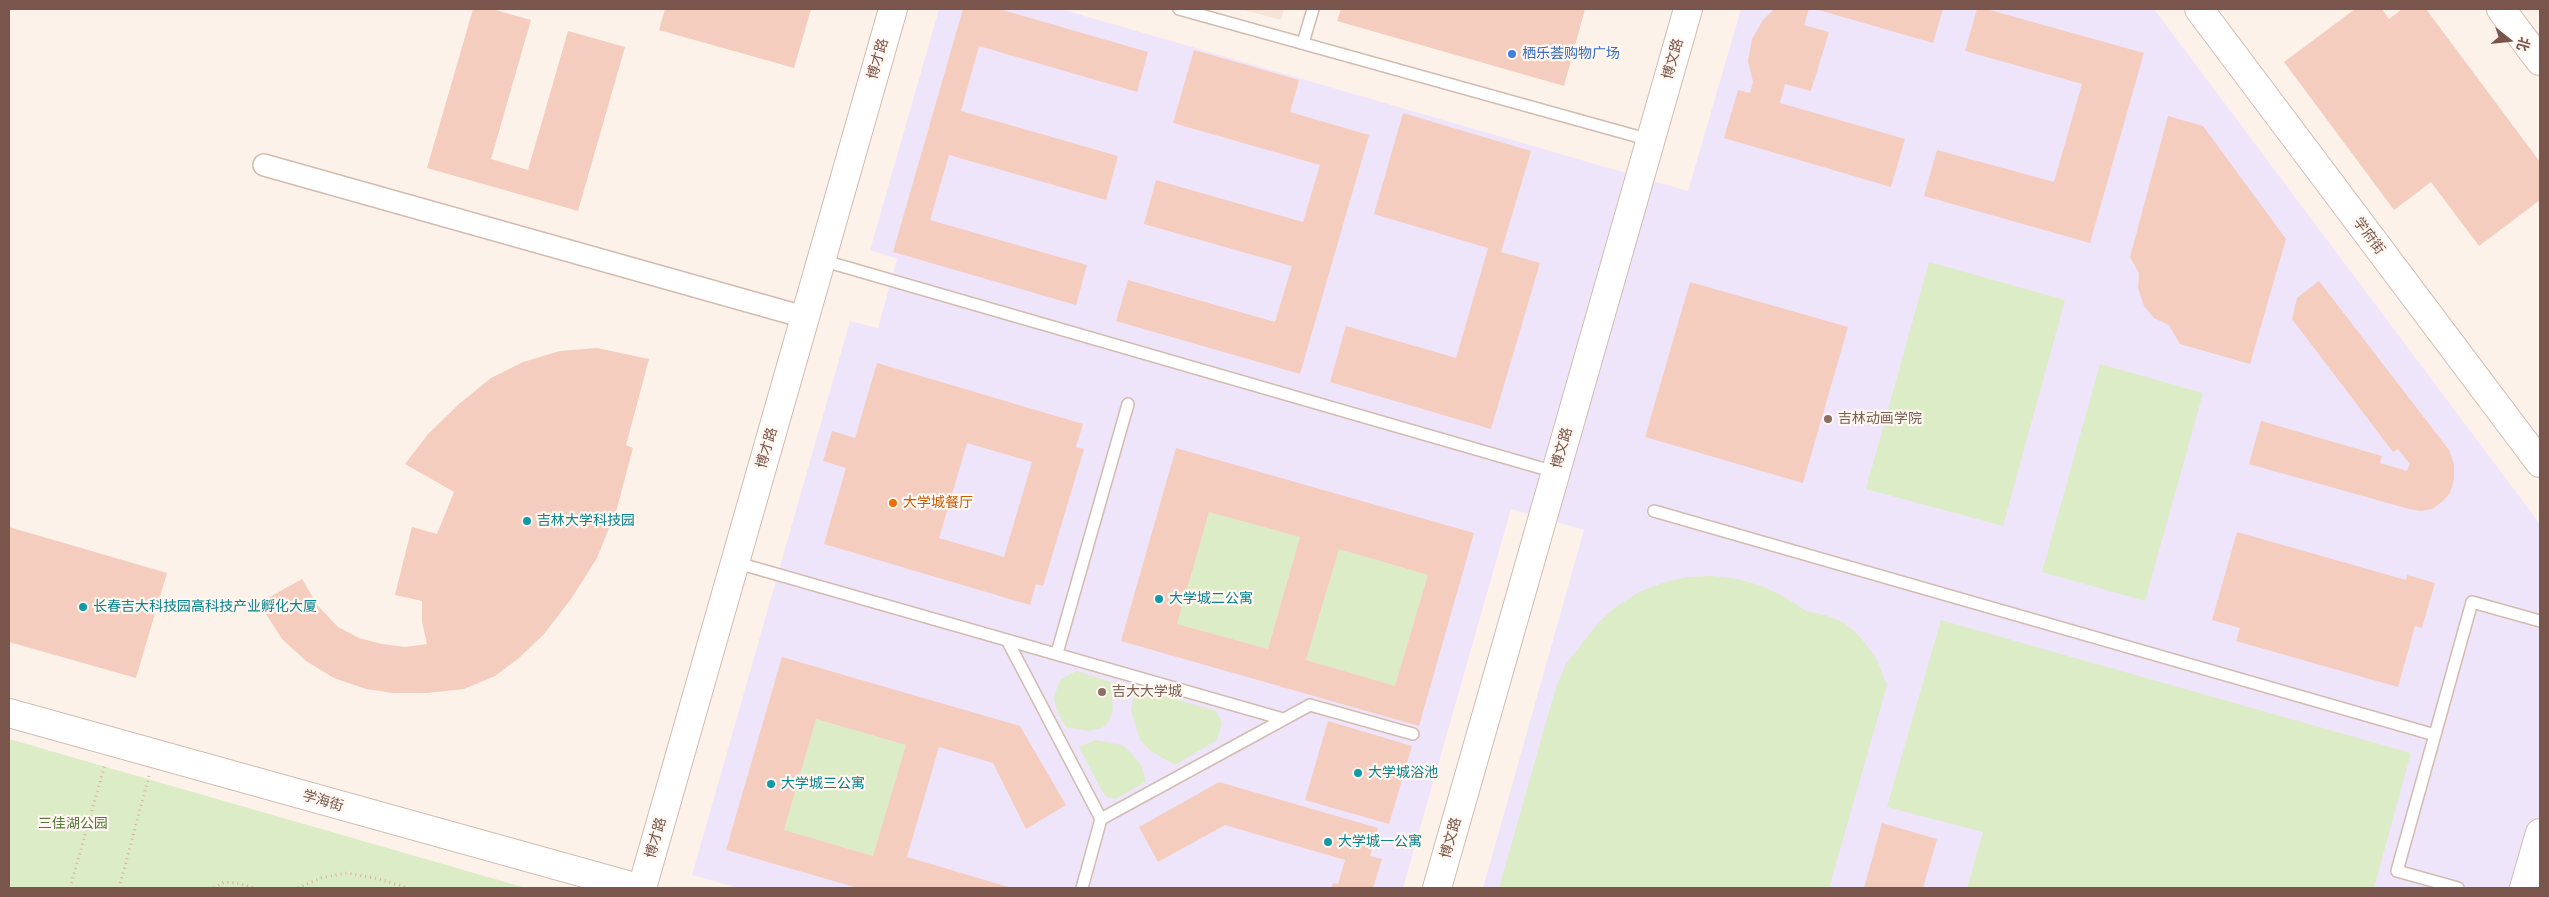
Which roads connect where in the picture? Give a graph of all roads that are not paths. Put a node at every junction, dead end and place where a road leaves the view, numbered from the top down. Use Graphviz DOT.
graph roads {
  1 [pos="893,9"];
  2 [pos="1179,9"];
  3 [pos="1313,9"];
  4 [pos="1688,9"];
  5 [pos="2199,9"];
  6 [pos="2501,9"];
  7 [pos="1303,43"];
  8 [pos="2540,61"];
  9 [pos="1650,140"];
  10 [pos="264,165"];
  11 [pos="820,260"];
  12 [pos="804,317"];
  13 [pos="1128,404"];
  14 [pos="2540,463"];
  15 [pos="1555,472"];
  16 [pos="1654,511"];
  17 [pos="734,562"];
  18 [pos="2540,621"];
  19 [pos="1007,640"];
  20 [pos="1057,654"];
  21 [pos="9,713"];
  22 [pos="1283,719"];
  23 [pos="1413,734"];
  24 [pos="2435,735"];
  25 [pos="1101,819"];
  26 [pos="2540,833"];
  27 [pos="638,888"];
  28 [pos="642,888"];
  29 [pos="1082,888"];
  30 [pos="1436,888"];
  31 [pos="2458,888"];
  32 [pos="2524,888"];
  1 -- 11 [label="street, 博才路"];
  2 -- 7 [label="lane"];
  3 -- 7 [label="lane"];
  4 -- 9 [label="street, 博文路"];
  5 -- 14 [label="street, 学府街"];
  6 -- 8 [label="street"];
  7 -- 9 [label="lane"];
  9 -- 15 [label="street, 博文路"];
  10 -- 12 [label="street"];
  11 -- 12 [label="street, 博才路"];
  11 -- 15 [label="lane"];
  12 -- 17 [label="street, 博才路"];
  13 -- 20 [label="lane"];
  15 -- 30 [label="street, 博文路"];
  16 -- 24 [label="lane"];
  17 -- 19 [label="lane"];
  17 -- 28 [label="street, 博才路"];
  18 -- 24 [label="lane"];
  19 -- 20 [label="lane"];
  19 -- 25 [label="lane"];
  20 -- 22 [label="lane"];
  21 -- 27 [label="street, 学海街"];
  22 -- 23 [label="lane"];
  22 -- 25 [label="lane"];
  24 -- 31 [label="lane"];
  25 -- 29 [label="lane"];
  26 -- 32 [label="street"];
}
